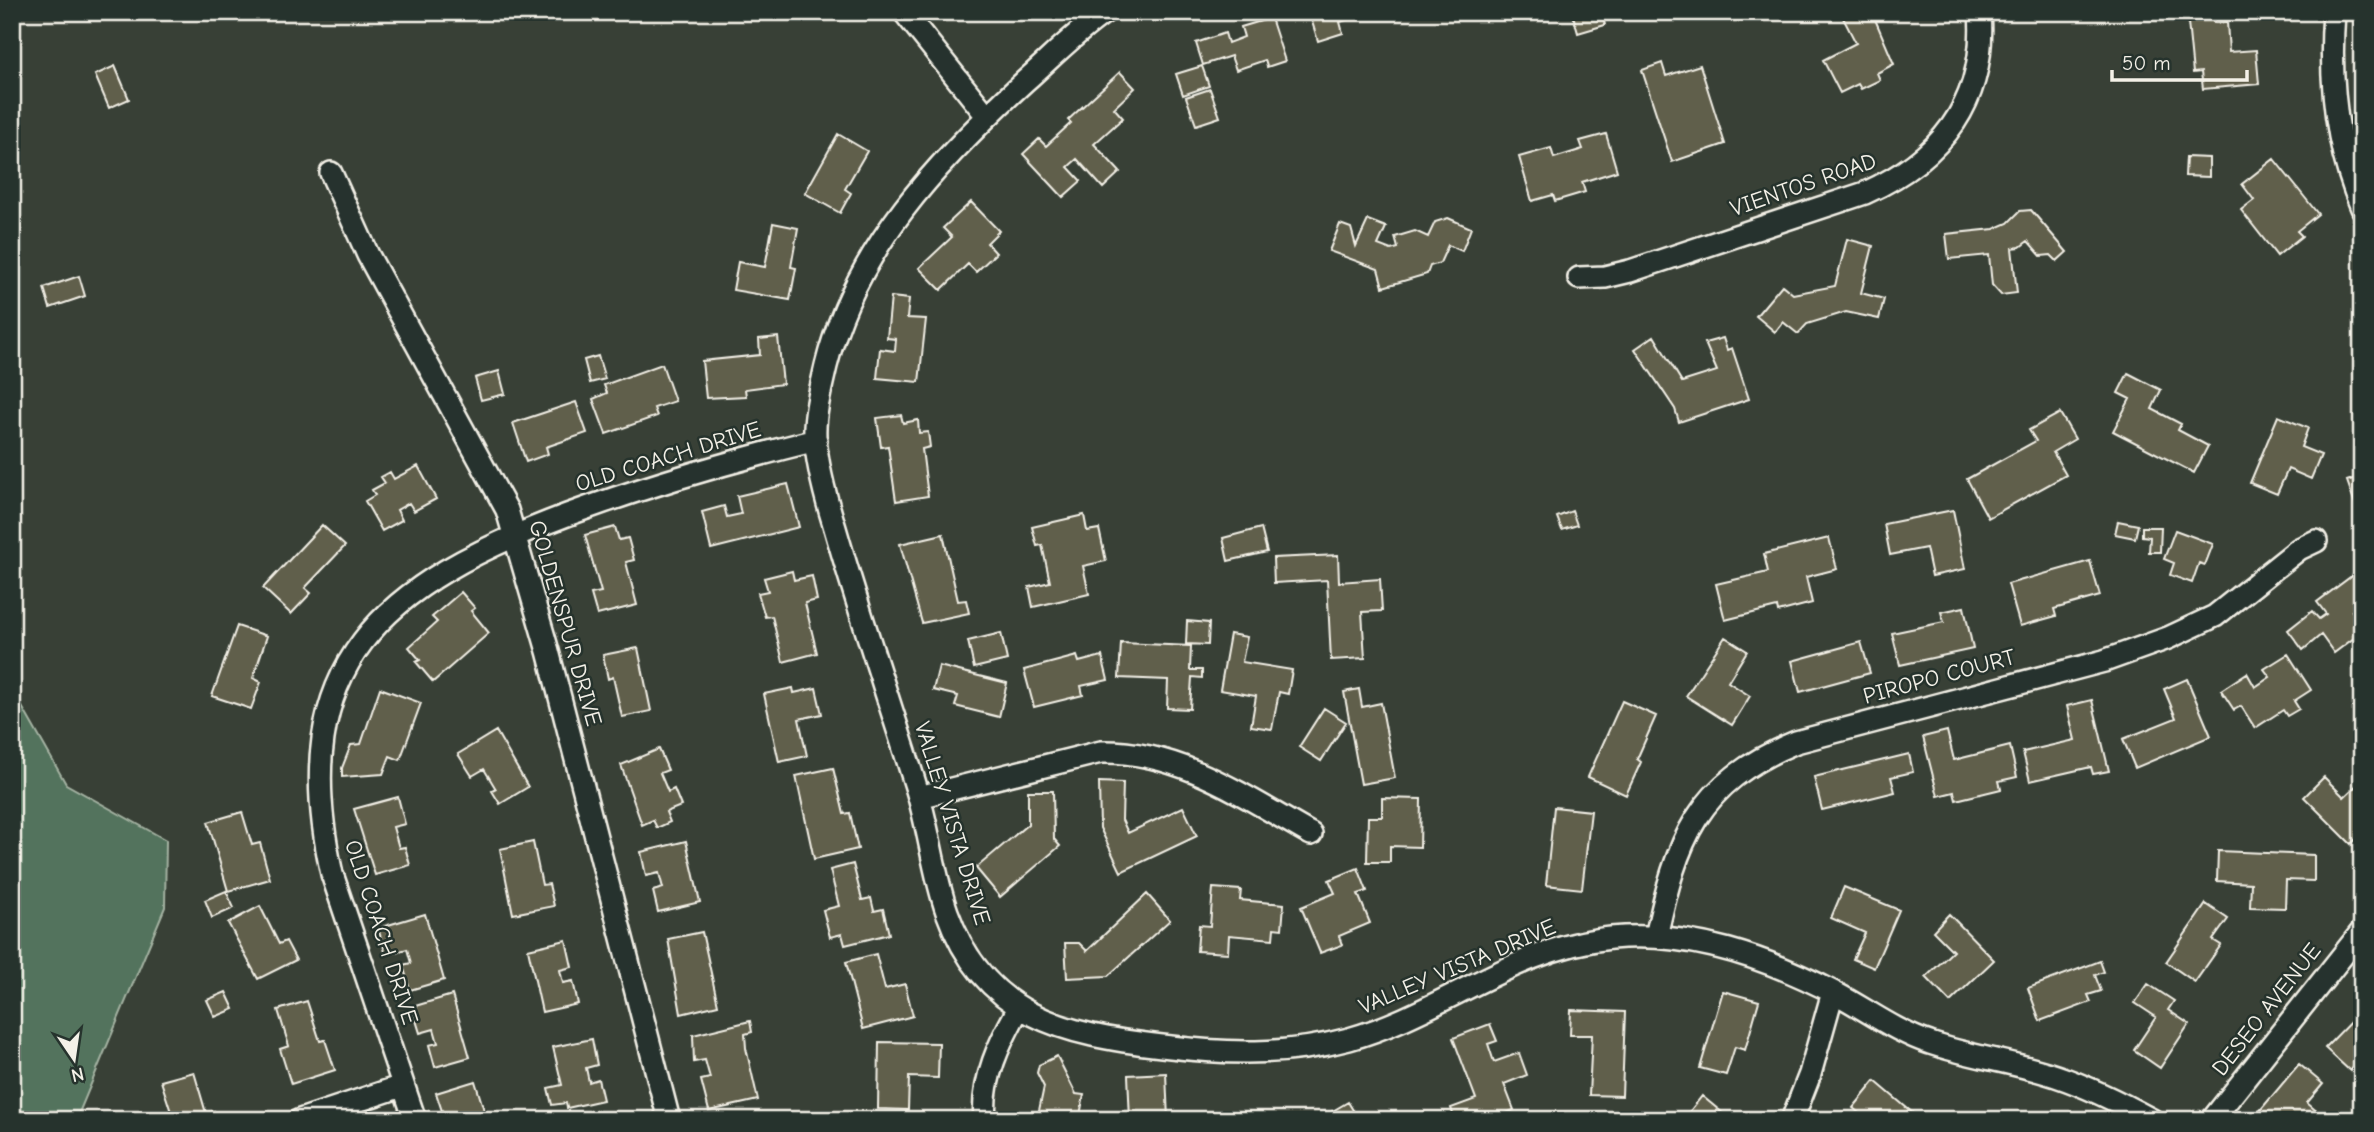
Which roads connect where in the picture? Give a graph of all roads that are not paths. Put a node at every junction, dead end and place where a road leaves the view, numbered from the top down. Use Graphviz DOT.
graph roads {
  1 [pos="904,12"];
  2 [pos="1105,12"];
  3 [pos="1980,12"];
  4 [pos="2334,12"];
  5 [pos="987,116"];
  6 [pos="331,173"];
  7 [pos="2362,208"];
  8 [pos="1578,278"];
  9 [pos="816,440"];
  10 [pos="514,535"];
  11 [pos="2316,541"];
  12 [pos="919,797"];
  13 [pos="1311,834"];
  14 [pos="2362,931"];
  15 [pos="1656,937"];
  16 [pos="1833,992"];
  17 [pos="1019,1008"];
  18 [pos="402,1086"];
  19 [pos="300,1120"];
  20 [pos="415,1120"];
  21 [pos="669,1120"];
  22 [pos="985,1120"];
  23 [pos="1792,1120"];
  24 [pos="2152,1120"];
  25 [pos="2212,1120"];
  1 -- 5 [label="street"];
  2 -- 5 [label="street, VALLEY VISTA DRIVE"];
  3 -- 8 [label="street, VIENTOS ROAD"];
  4 -- 7 [label="street"];
  5 -- 9 [label="street, VALLEY VISTA DRIVE"];
  6 -- 10 [label="street, GOLDENSPUR DRIVE"];
  9 -- 10 [label="street, OLD COACH DRIVE"];
  9 -- 12 [label="street, VALLEY VISTA DRIVE"];
  10 -- 18 [label="street, OLD COACH DRIVE"];
  10 -- 21 [label="street, GOLDENSPUR DRIVE"];
  11 -- 15 [label="street, PIROPO COURT"];
  12 -- 13 [label="street"];
  12 -- 17 [label="street, VALLEY VISTA DRIVE"];
  14 -- 25 [label="street, DESEO AVENUE"];
  15 -- 16 [label="street, VALLEY VISTA DRIVE"];
  15 -- 17 [label="street, VALLEY VISTA DRIVE"];
  16 -- 23 [label="street"];
  16 -- 24 [label="street, VALLEY VISTA DRIVE"];
  17 -- 22 [label="street"];
  18 -- 19 [label="street"];
  18 -- 20 [label="street, OLD COACH DRIVE"];
}
